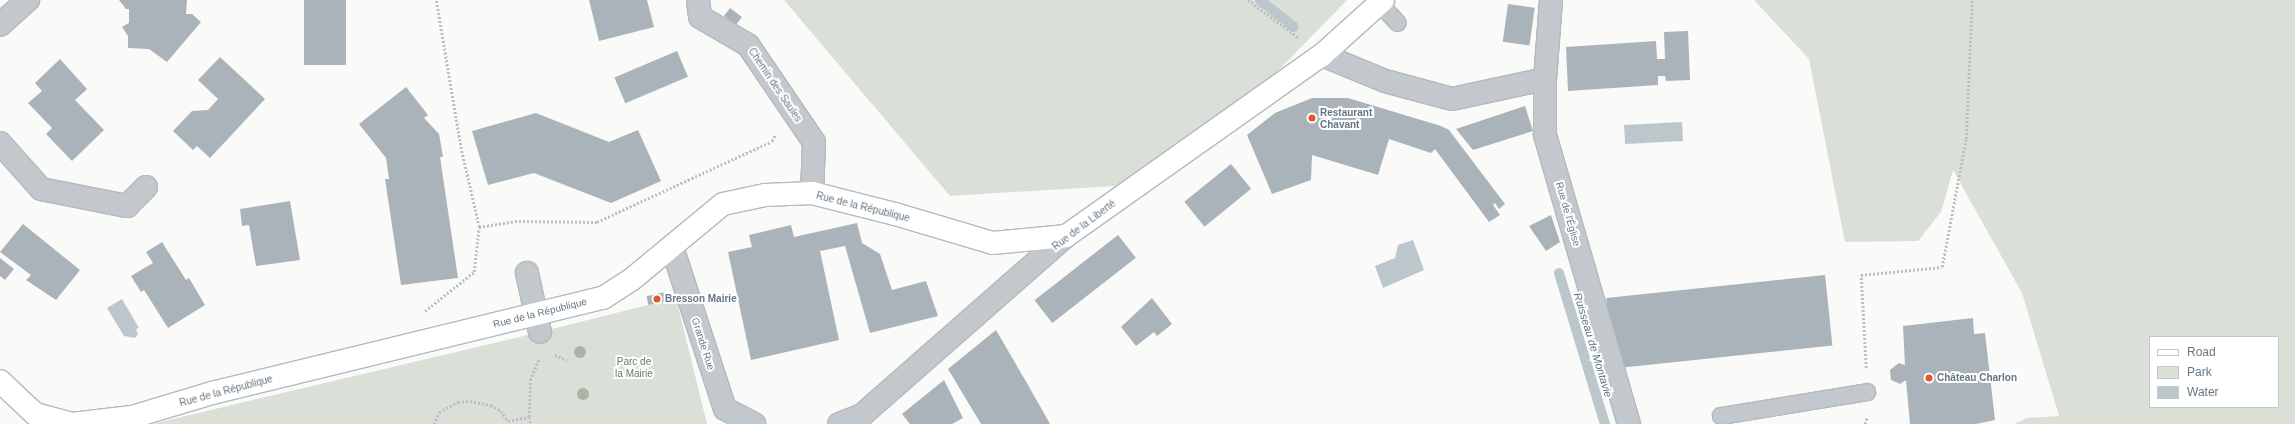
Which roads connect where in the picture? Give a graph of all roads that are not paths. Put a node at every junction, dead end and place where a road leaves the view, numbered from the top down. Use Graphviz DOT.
graph roads {
  1 [pos="28,0"];
  2 [pos="698,0"];
  3 [pos="1551,0"];
  4 [pos="1382,2"];
  5 [pos="1398,23"];
  6 [pos="0,25"];
  7 [pos="1322,55"];
  8 [pos="1545,79"];
  9 [pos="0,143"];
  10 [pos="146,187"];
  11 [pos="812,193"];
  12 [pos="1066,236"];
  13 [pos="672,247"];
  14 [pos="527,273"];
  15 [pos="538,324"];
  16 [pos="0,381"];
  17 [pos="1867,392"];
  18 [pos="1721,416"];
  19 [pos="33,419"];
  20 [pos="754,424"];
  21 [pos="839,424"];
  22 [pos="1629,424"];
  1 -- 6 [label="street"];
  2 -- 11 [label="street, Chemin des Saules"];
  3 -- 8 [label="street, Rue de l'Église"];
  4 -- 5 [label="lane"];
  4 -- 7 [label="street, Rue de la Liberté"];
  7 -- 8 [label="street"];
  7 -- 12 [label="street, Rue de la Liberté"];
  8 -- 22 [label="street, Rue de l'Église"];
  9 -- 10 [label="street"];
  11 -- 12 [label="street, Rue de la République"];
  11 -- 13 [label="street, Rue de la République"];
  12 -- 21 [label="street, Rue de la Liberté"];
  13 -- 15 [label="street, Rue de la République"];
  13 -- 20 [label="street, Grande Rue"];
  14 -- 15 [label="street"];
  15 -- 19 [label="street, Rue de la République"];
  16 -- 19 [label="street, Rue de la République"];
  17 -- 18 [label="lane"];
}
